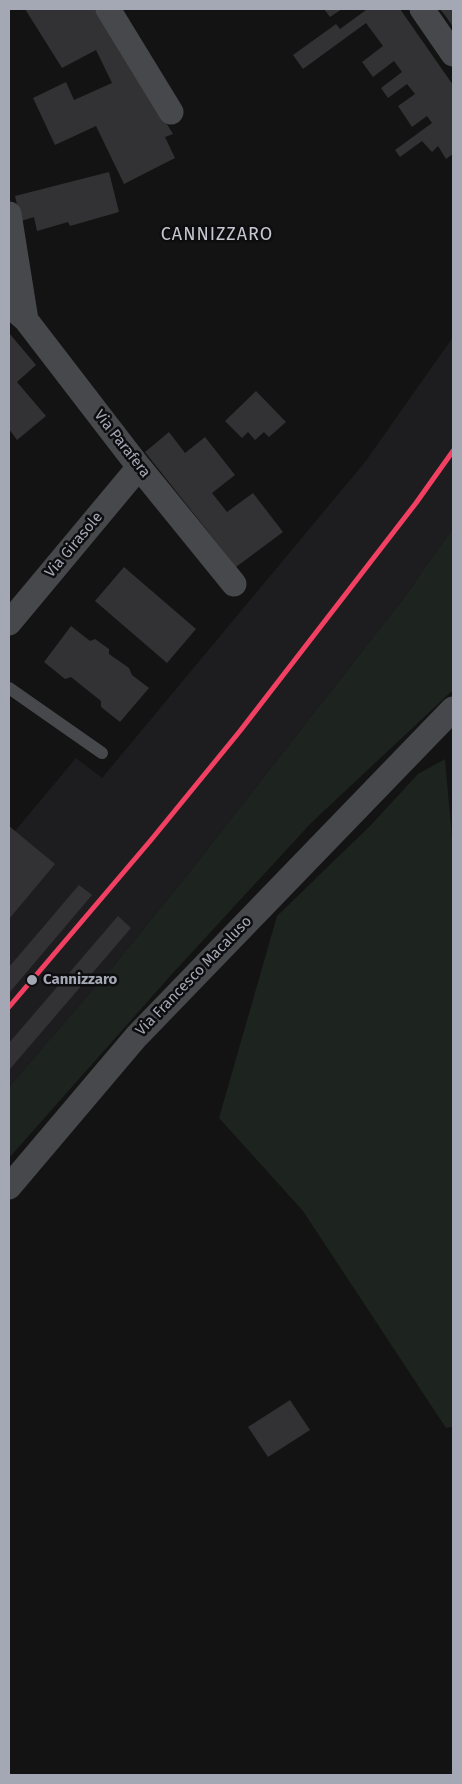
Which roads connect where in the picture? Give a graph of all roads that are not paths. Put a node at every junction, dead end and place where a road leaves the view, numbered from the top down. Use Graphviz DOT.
graph roads {
  1 [pos="108,9"];
  2 [pos="422,9"];
  3 [pos="453,54"];
  4 [pos="171,112"];
  5 [pos="9,214"];
  6 [pos="18,313"];
  7 [pos="139,467"];
  8 [pos="234,584"];
  9 [pos="9,623"];
  10 [pos="9,688"];
  11 [pos="453,709"];
  12 [pos="453,732"];
  13 [pos="102,754"];
  14 [pos="390,775"];
  15 [pos="9,1187"];
  1 -- 4 [label="street"];
  2 -- 3 [label="street"];
  5 -- 6 [label="street"];
  6 -- 7 [label="street, Via Parafera"];
  7 -- 8 [label="street, Via Parafera"];
  7 -- 9 [label="street, Via Girasole"];
  10 -- 13 [label="lane"];
  11 -- 14 [label="street"];
  12 -- 14 [label="street"];
  14 -- 15 [label="street, Via Francesco Macaluso"];
}
